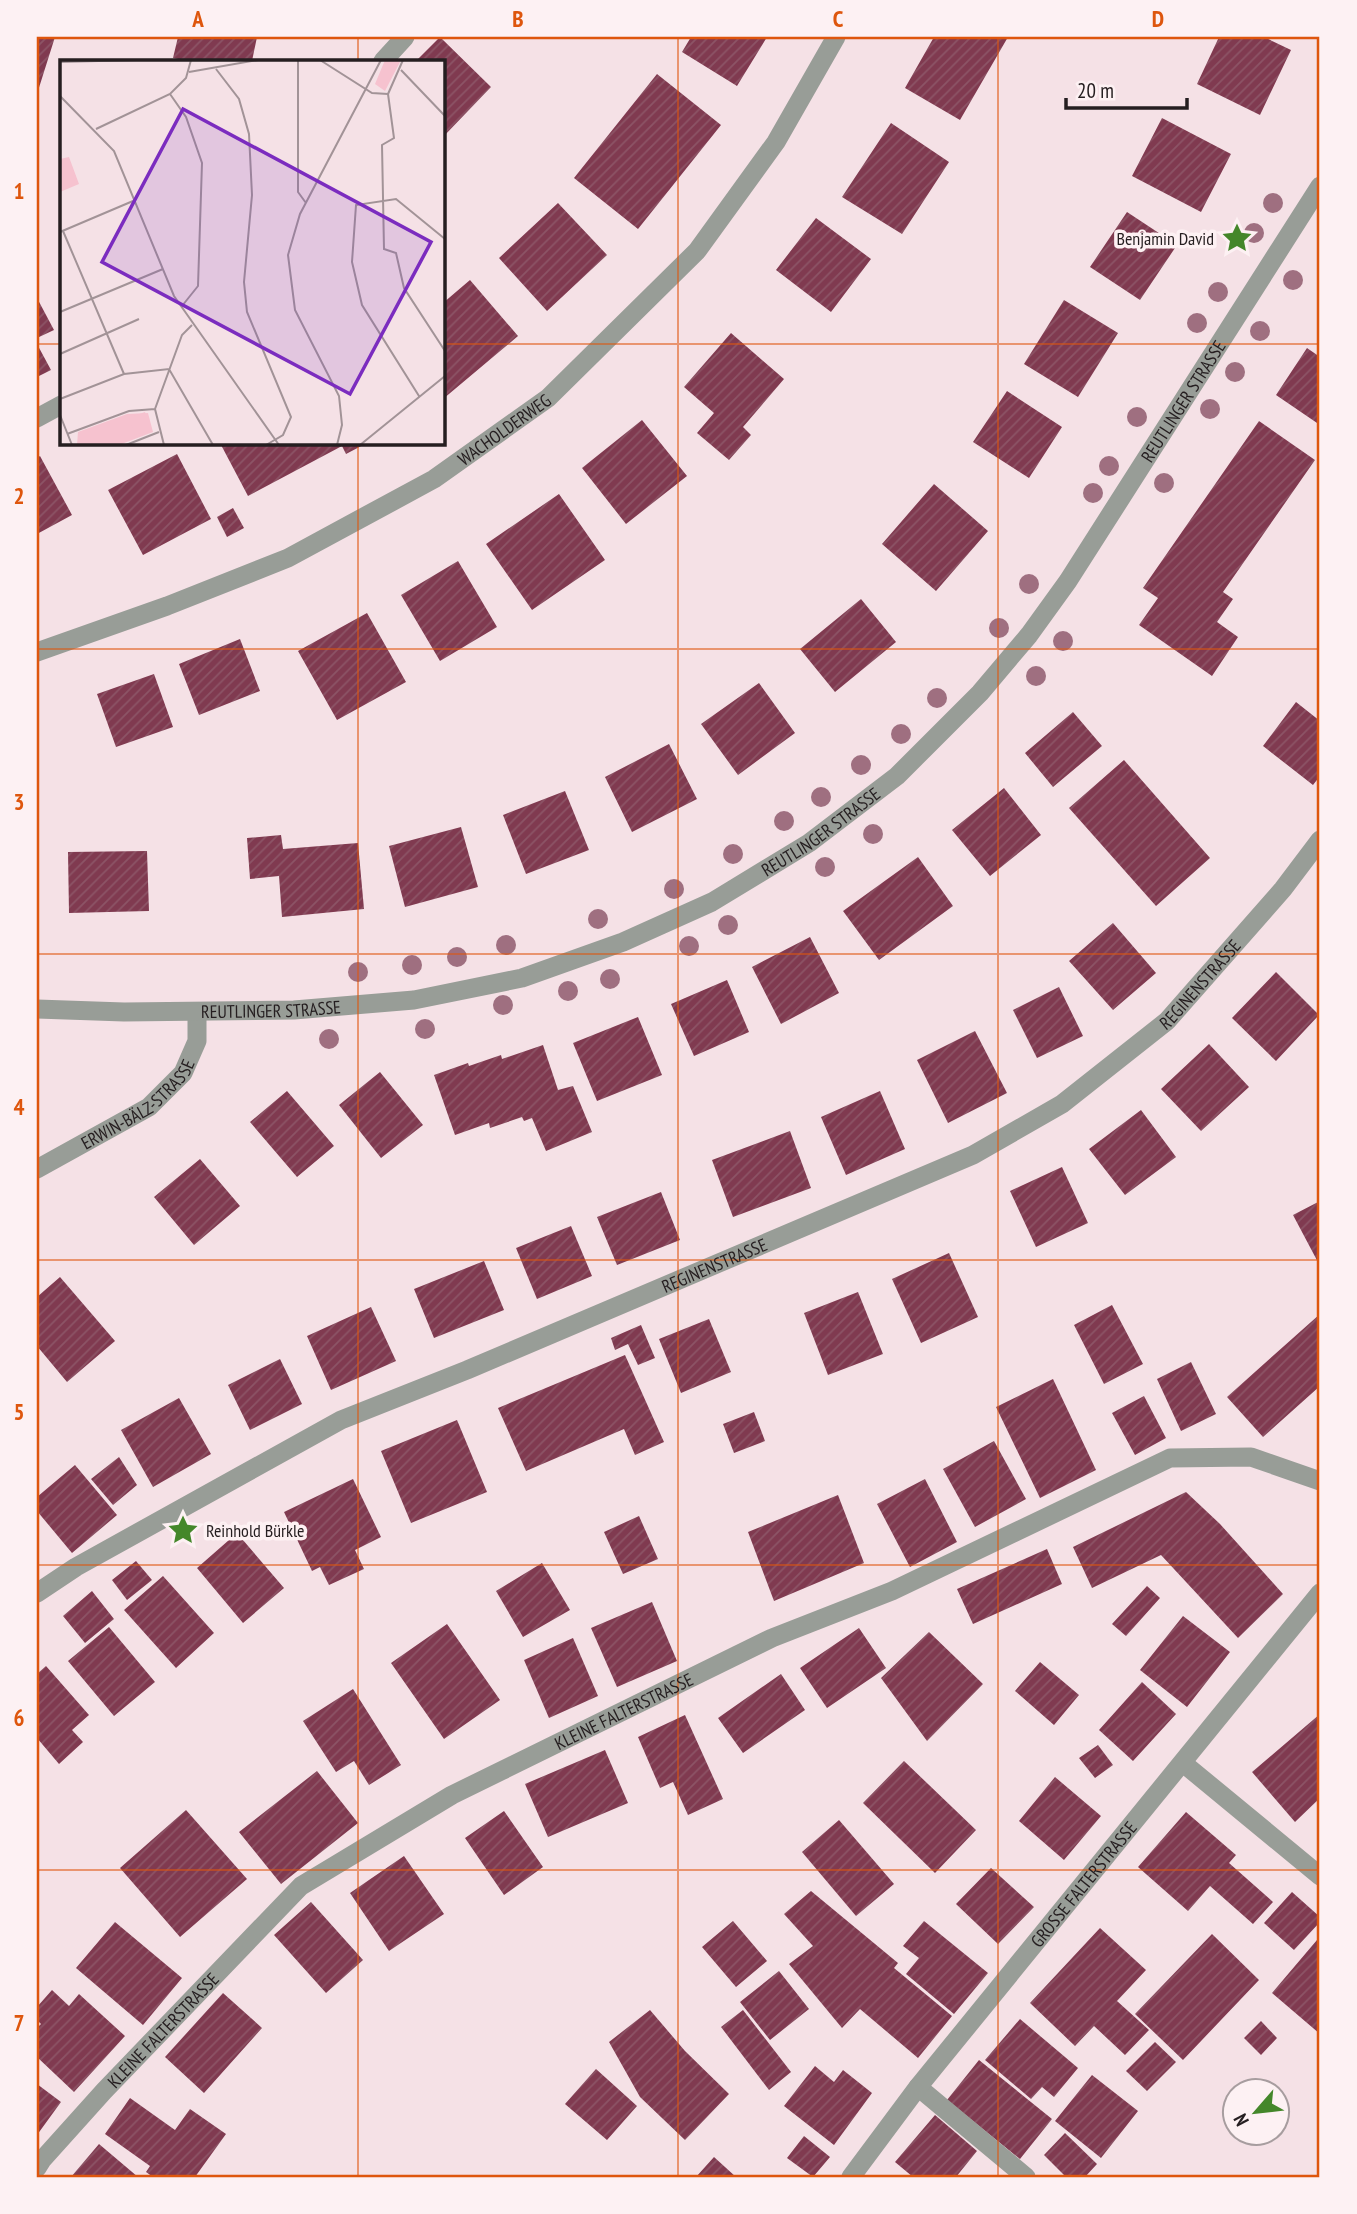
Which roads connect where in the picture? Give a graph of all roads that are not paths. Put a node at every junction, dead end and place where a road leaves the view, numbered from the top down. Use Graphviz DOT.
graph roads {
  1 [pos="405,37"];
  2 [pos="836,37"];
  3 [pos="384,60"];
  4 [pos="1320,186"];
  5 [pos="60,406"];
  6 [pos="37,418"];
  7 [pos="37,652"];
  8 [pos="1320,840"];
  9 [pos="37,1009"];
  10 [pos="197,1012"];
  11 [pos="37,1169"];
  12 [pos="1320,1481"];
  13 [pos="37,1593"];
  14 [pos="1320,1593"];
  15 [pos="1183,1763"];
  16 [pos="1320,1876"];
  17 [pos="918,2087"];
  18 [pos="37,2168"];
  19 [pos="851,2177"];
  20 [pos="1026,2177"];
  1 -- 3 [label="street"];
  2 -- 7 [label="street, WACHOLDERWEG"];
  4 -- 10 [label="street, REUTLINGER STRASSE"];
  5 -- 6 [label="street"];
  8 -- 13 [label="street, REGINENSTRASSE"];
  9 -- 10 [label="street, REUTLINGER STRASSE"];
  10 -- 11 [label="street, ERWIN-BÄLZ-STRASSE"];
  12 -- 18 [label="street, KLEINE FALTERSTRASSE"];
  14 -- 15 [label="street, GROSSE FALTERSTRASSE"];
  15 -- 16 [label="street"];
  15 -- 17 [label="street, GROSSE FALTERSTRASSE"];
  17 -- 19 [label="street, GROSSE FALTERSTRASSE"];
  17 -- 20 [label="street"];
}
